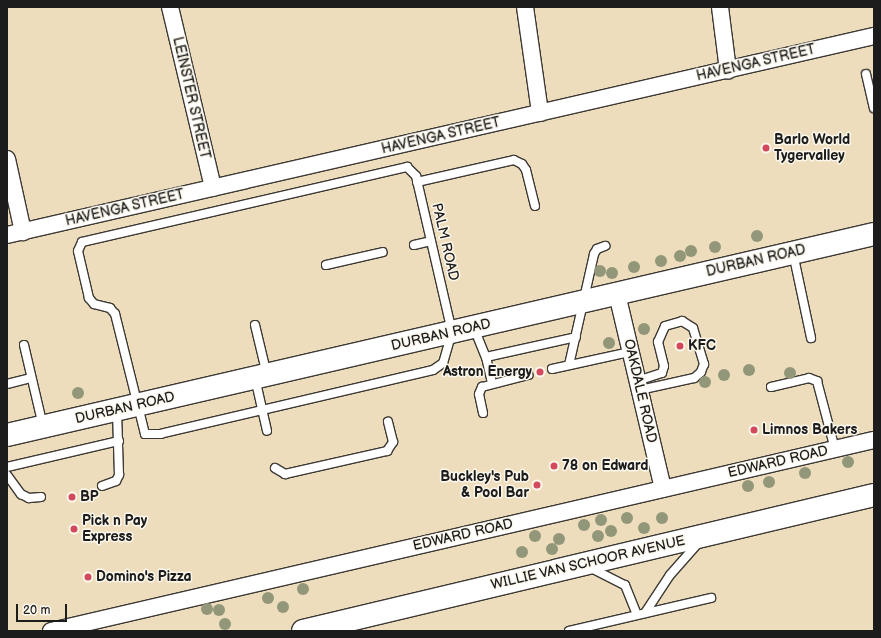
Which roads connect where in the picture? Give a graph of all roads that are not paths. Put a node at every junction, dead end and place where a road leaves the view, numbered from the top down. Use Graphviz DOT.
graph roads {
  1 [pos="170,7"];
  2 [pos="525,7"];
  3 [pos="720,7"];
  4 [pos="874,36"];
  5 [pos="728,70"];
  6 [pos="866,74"];
  7 [pos="874,108"];
  8 [pos="540,113"];
  9 [pos="7,159"];
  10 [pos="417,182"];
  11 [pos="213,188"];
  12 [pos="535,206"];
  13 [pos="24,232"];
  14 [pos="874,234"];
  15 [pos="7,235"];
  16 [pos="431,241"];
  17 [pos="414,245"];
  18 [pos="605,246"];
  19 [pos="383,252"];
  20 [pos="793,253"];
  21 [pos="326,265"];
  22 [pos="617,294"];
  23 [pos="584,301"];
  24 [pos="255,325"];
  25 [pos="474,327"];
  26 [pos="452,332"];
  27 [pos="576,337"];
  28 [pos="811,338"];
  29 [pos="24,345"];
  30 [pos="630,352"];
  31 [pos="486,357"];
  32 [pos="569,366"];
  33 [pos="552,369"];
  34 [pos="528,375"];
  35 [pos="261,376"];
  36 [pos="31,378"];
  37 [pos="492,383"];
  38 [pos="7,384"];
  39 [pos="638,386"];
  40 [pos="770,387"];
  41 [pos="126,407"];
  42 [pos="262,409"];
  43 [pos="483,413"];
  44 [pos="388,422"];
  45 [pos="43,427"];
  46 [pos="267,431"];
  47 [pos="7,435"];
  48 [pos="874,440"];
  49 [pos="119,441"];
  50 [pos="835,448"];
  51 [pos="7,467"];
  52 [pos="276,468"];
  53 [pos="7,475"];
  54 [pos="102,486"];
  55 [pos="663,489"];
  56 [pos="874,495"];
  57 [pos="41,497"];
  58 [pos="706,535"];
  59 [pos="584,564"];
  60 [pos="711,598"];
  61 [pos="641,614"];
  62 [pos="308,630"];
  63 [pos="51,631"];
  64 [pos="569,631"];
  1 -- 11 [label="street, LEINSTER STREET"];
  2 -- 8 [label="street"];
  3 -- 5 [label="street"];
  4 -- 5 [label="street, HAVENGA STREET"];
  5 -- 8 [label="street, HAVENGA STREET"];
  6 -- 7 [label="lane"];
  8 -- 11 [label="street, HAVENGA STREET"];
  9 -- 13 [label="street"];
  10 -- 12 [label="lane"];
  10 -- 16 [label="lane, PALM ROAD"];
  10 -- 41 [label="lane, PALM ROAD"];
  11 -- 13 [label="street, HAVENGA STREET"];
  13 -- 15 [label="street, HAVENGA STREET"];
  14 -- 20 [label="main road, DURBAN ROAD"];
  16 -- 17 [label="lane"];
  16 -- 26 [label="lane, PALM ROAD"];
  18 -- 23 [label="lane"];
  19 -- 21 [label="lane"];
  20 -- 22 [label="main road, DURBAN ROAD"];
  20 -- 28 [label="lane"];
  22 -- 23 [label="main road, DURBAN ROAD"];
  22 -- 30 [label="street, OAKDALE ROAD"];
  23 -- 25 [label="main road, DURBAN ROAD"];
  23 -- 27 [label="lane"];
  24 -- 35 [label="lane"];
  25 -- 26 [label="main road, DURBAN ROAD"];
  25 -- 31 [label="lane"];
  26 -- 35 [label="main road, DURBAN ROAD"];
  26 -- 42 [label="lane"];
  27 -- 31 [label="lane"];
  27 -- 32 [label="lane"];
  29 -- 36 [label="lane"];
  30 -- 32 [label="lane"];
  30 -- 39 [label="street, OAKDALE ROAD"];
  31 -- 37 [label="lane"];
  32 -- 33 [label="lane"];
  34 -- 37 [label="lane"];
  35 -- 41 [label="main road, DURBAN ROAD"];
  35 -- 42 [label="lane"];
  36 -- 38 [label="lane"];
  36 -- 45 [label="lane"];
  37 -- 43 [label="lane"];
  39 -- 39 [label="lane"];
  39 -- 55 [label="street, OAKDALE ROAD"];
  40 -- 50 [label="lane"];
  41 -- 42 [label="lane"];
  41 -- 45 [label="main road, DURBAN ROAD"];
  41 -- 49 [label="lane"];
  42 -- 46 [label="lane"];
  44 -- 52 [label="lane"];
  45 -- 47 [label="main road, DURBAN ROAD"];
  48 -- 50 [label="street, EDWARD ROAD"];
  49 -- 51 [label="lane"];
  49 -- 54 [label="lane"];
  50 -- 55 [label="street, EDWARD ROAD"];
  53 -- 57 [label="lane"];
  55 -- 63 [label="street, EDWARD ROAD"];
  56 -- 58 [label="main road, WILLIE VAN SCHOOR AVENUE"];
  58 -- 59 [label="main road, WILLIE VAN SCHOOR AVENUE"];
  58 -- 61 [label="lane"];
  59 -- 61 [label="lane"];
  59 -- 62 [label="main road, WILLIE VAN SCHOOR AVENUE"];
  60 -- 61 [label="lane"];
  61 -- 64 [label="lane"];
}
